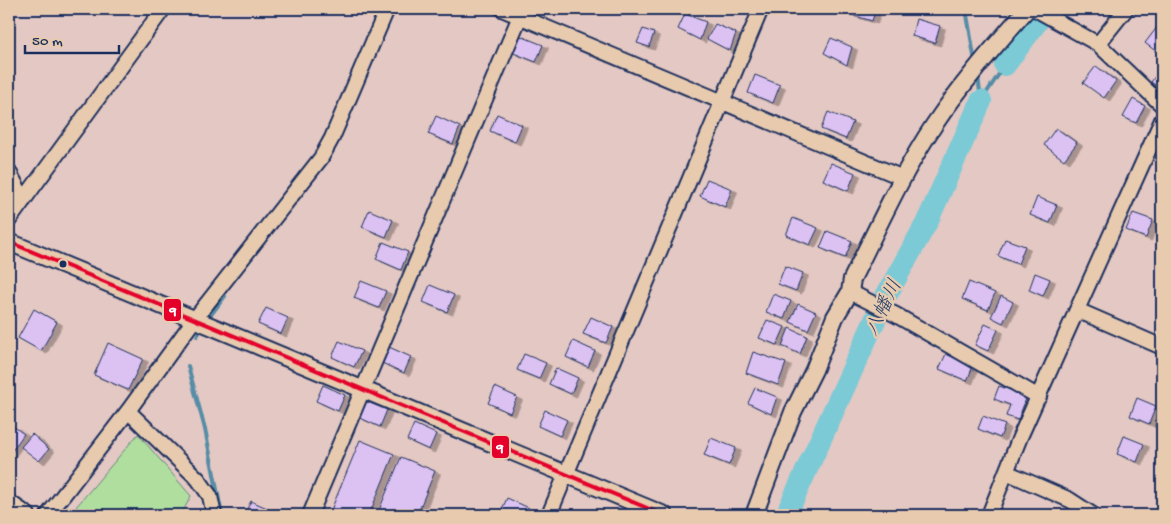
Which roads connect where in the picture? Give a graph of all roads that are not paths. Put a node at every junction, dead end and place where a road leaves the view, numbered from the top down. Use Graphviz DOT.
graph roads {
  1 [pos="163,9"];
  2 [pos="387,9"];
  3 [pos="502,9"];
  4 [pos="761,9"];
  5 [pos="1027,9"];
  6 [pos="1035,9"];
  7 [pos="1126,9"];
  8 [pos="521,12"];
  9 [pos="1098,44"];
  10 [pos="723,102"];
  11 [pos="1162,105"];
  12 [pos="1162,120"];
  13 [pos="9,172"];
  14 [pos="903,178"];
  15 [pos="24,200"];
  16 [pos="9,220"];
  17 [pos="9,242"];
  18 [pos="850,292"];
  19 [pos="1077,310"];
  20 [pos="194,320"];
  21 [pos="1162,347"];
  22 [pos="364,391"];
  23 [pos="1039,397"];
  24 [pos="128,411"];
  25 [pos="1006,472"];
  26 [pos="566,475"];
  27 [pos="9,502"];
  28 [pos="28,515"];
  29 [pos="48,515"];
  30 [pos="214,515"];
  31 [pos="310,515"];
  32 [pos="549,515"];
  33 [pos="664,515"];
  34 [pos="754,515"];
  35 [pos="989,515"];
  36 [pos="1093,515"];
  1 -- 15 [label="street"];
  2 -- 20 [label="street"];
  3 -- 8 [label="street"];
  4 -- 10 [label="street"];
  5 -- 14 [label="street"];
  6 -- 9 [label="street"];
  7 -- 9 [label="street"];
  8 -- 10 [label="street"];
  8 -- 22 [label="street"];
  9 -- 11 [label="street"];
  10 -- 14 [label="street"];
  10 -- 26 [label="street"];
  12 -- 19 [label="street"];
  13 -- 15 [label="street"];
  14 -- 18 [label="street"];
  15 -- 16 [label="street"];
  17 -- 20 [label="street"];
  18 -- 23 [label="street"];
  18 -- 34 [label="street"];
  19 -- 21 [label="street"];
  19 -- 23 [label="street"];
  20 -- 22 [label="street"];
  20 -- 24 [label="street"];
  22 -- 26 [label="street"];
  22 -- 31 [label="street"];
  23 -- 25 [label="street"];
  24 -- 29 [label="street"];
  24 -- 30 [label="street"];
  25 -- 35 [label="street"];
  25 -- 36 [label="street"];
  26 -- 32 [label="street"];
  26 -- 33 [label="street"];
  27 -- 28 [label="street"];
}
